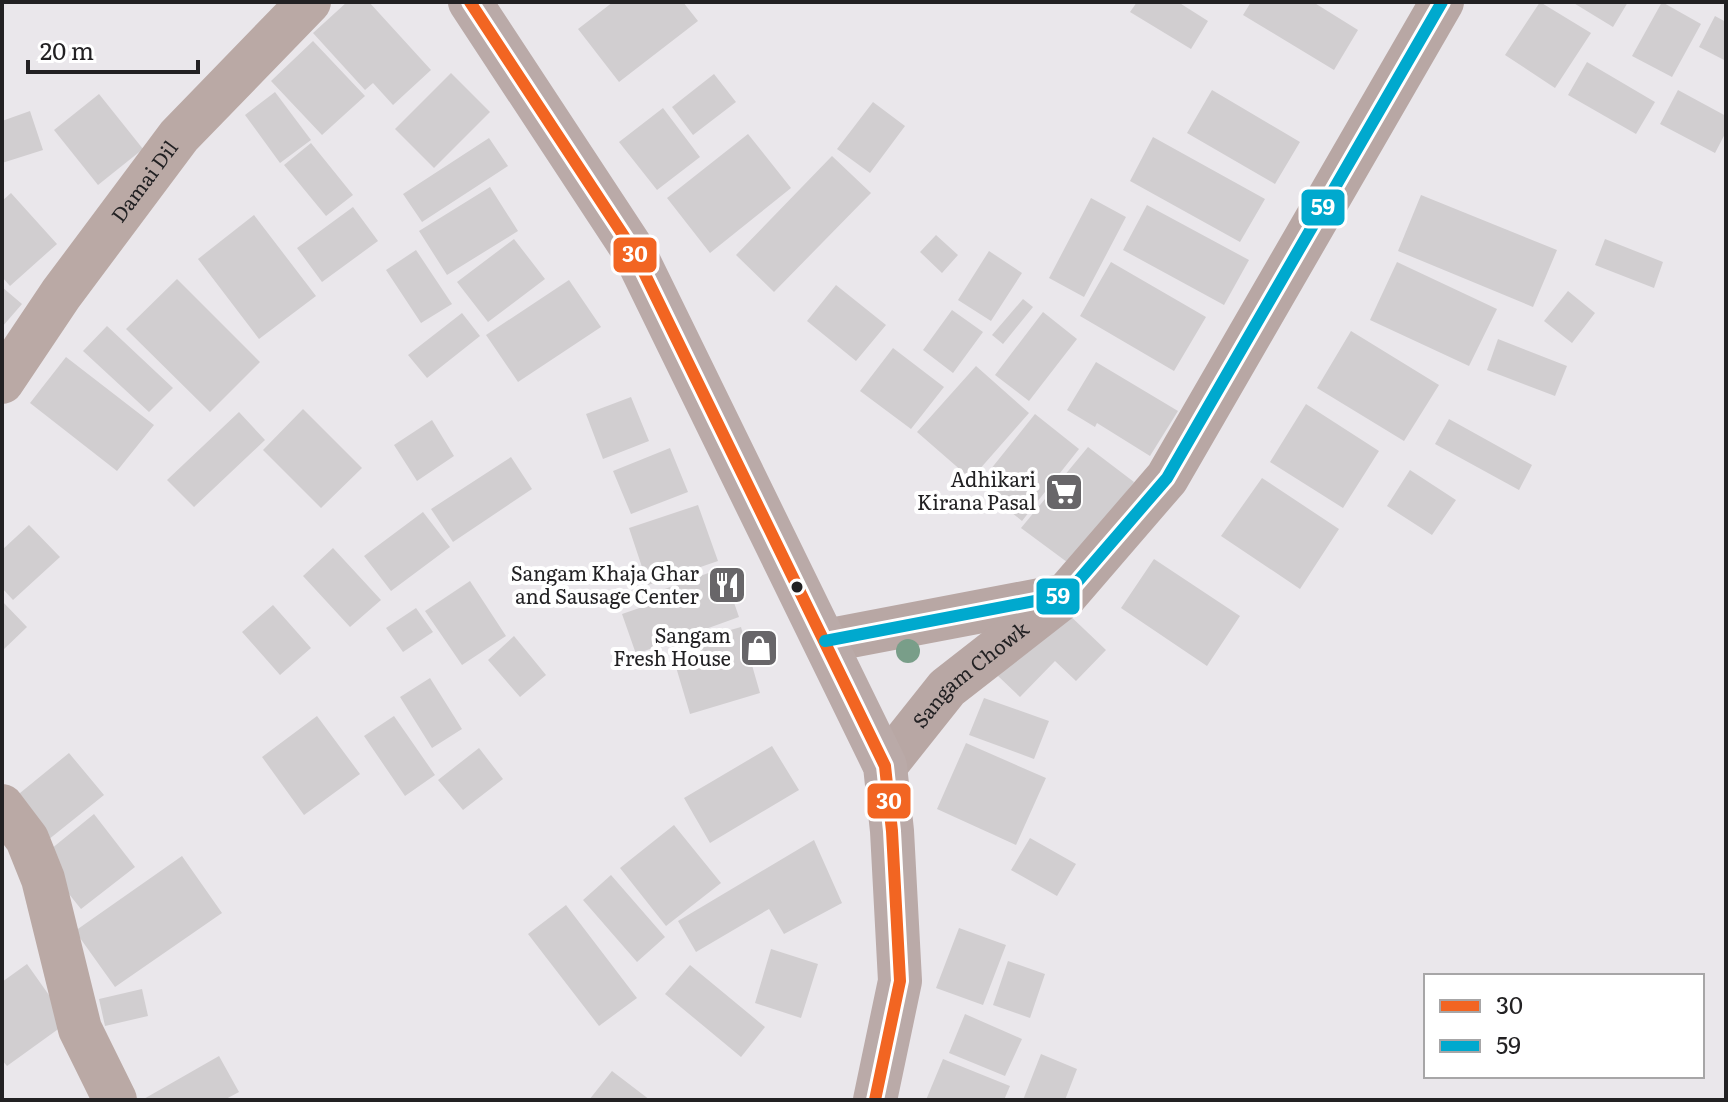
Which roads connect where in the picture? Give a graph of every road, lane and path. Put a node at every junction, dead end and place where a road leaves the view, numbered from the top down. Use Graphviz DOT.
graph roads {
  1 [pos="309,2"];
  2 [pos="470,2"];
  3 [pos="1442,2"];
  4 [pos="2,382"];
  5 [pos="1066,595"];
  6 [pos="825,641"];
  7 [pos="885,766"];
  8 [pos="2,806"];
  9 [pos="115,1100"];
  10 [pos="875,1100"];
  1 -- 4 [label="street, Damai Dil"];
  2 -- 6 [label="main road"];
  3 -- 5 [label="main road, Sangam Chowk"];
  5 -- 6 [label="main road"];
  5 -- 7 [label="main road, Sangam Chowk"];
  6 -- 7 [label="main road"];
  7 -- 10 [label="main road"];
  8 -- 9 [label="street"];
}
